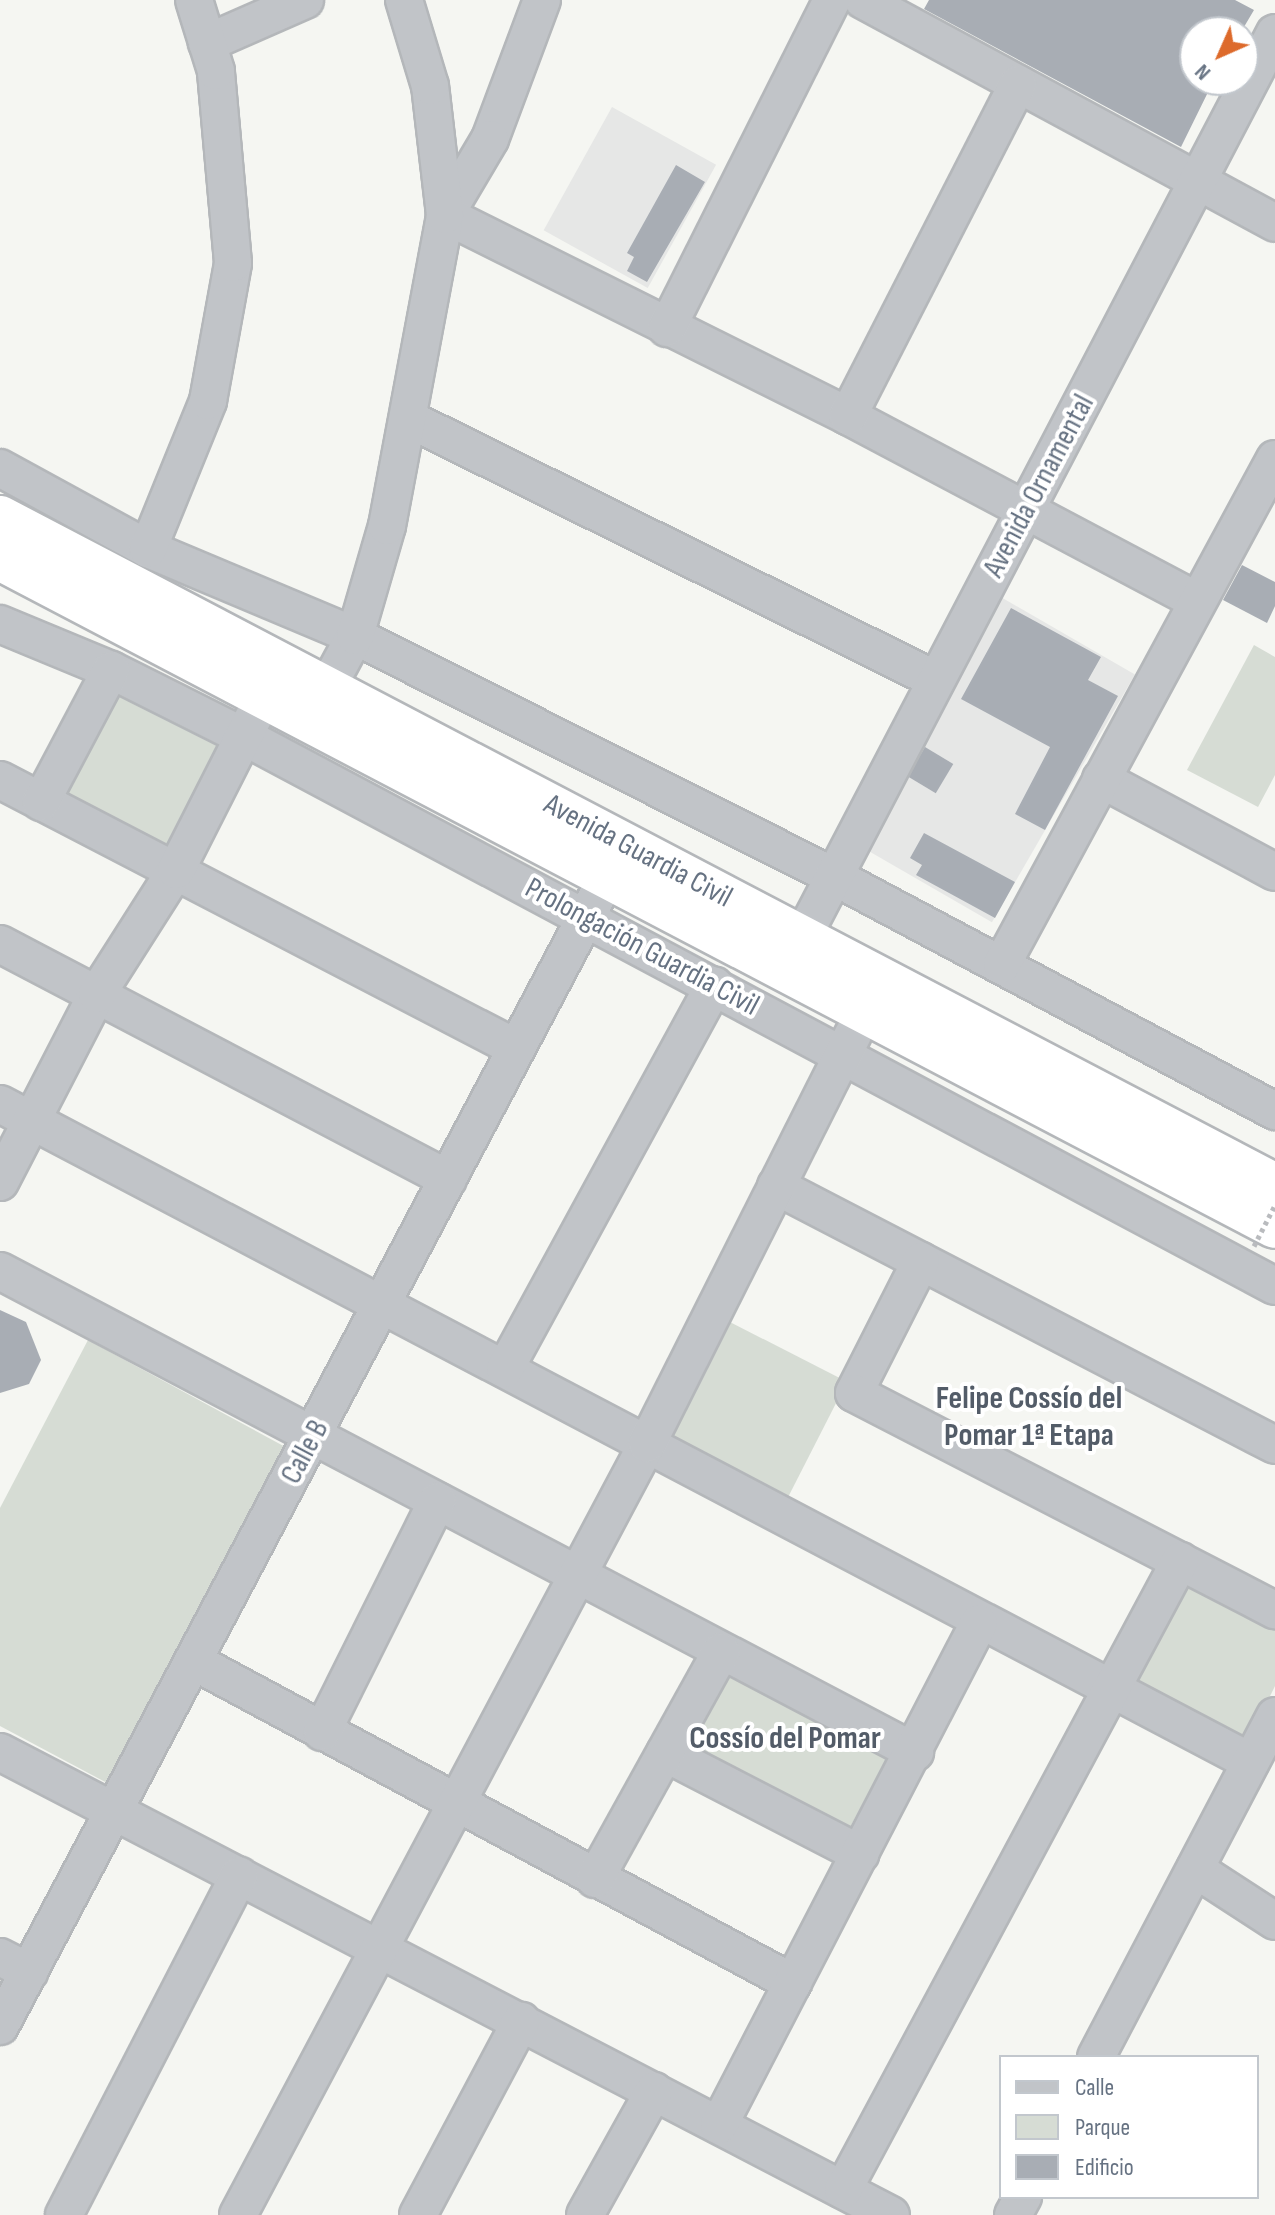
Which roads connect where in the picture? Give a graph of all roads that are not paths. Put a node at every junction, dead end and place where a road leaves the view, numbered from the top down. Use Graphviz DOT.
graph roads {
  1 [pos="194,0"];
  2 [pos="305,0"];
  3 [pos="404,0"];
  4 [pos="542,0"];
  5 [pos="832,0"];
  6 [pos="863,0"];
  7 [pos="1275,33"];
  8 [pos="207,43"];
  9 [pos="1018,84"];
  10 [pos="1198,182"];
  11 [pos="445,215"];
  12 [pos="1275,223"];
  13 [pos="667,328"];
  14 [pos="848,416"];
  15 [pos="411,420"];
  16 [pos="1275,459"];
  17 [pos="0,468"];
  18 [pos="1028,508"];
  19 [pos="0,518"];
  20 [pos="148,549"];
  21 [pos="0,558"];
  22 [pos="1196,600"];
  23 [pos="0,624"];
  24 [pos="355,636"];
  25 [pos="111,670"];
  26 [pos="936,680"];
  27 [pos="327,688"];
  28 [pos="265,697"];
  29 [pos="243,736"];
  30 [pos="1101,779"];
  31 [pos="0,780"];
  32 [pos="41,802"];
  33 [pos="176,870"];
  34 [pos="1275,872"];
  35 [pos="608,876"];
  36 [pos="833,876"];
  37 [pos="586,917"];
  38 [pos="802,938"];
  39 [pos="0,944"];
  40 [pos="1002,964"];
  41 [pos="714,985"];
  42 [pos="97,994"];
  43 [pos="873,995"];
  44 [pos="516,1048"];
  45 [pos="843,1053"];
  46 [pos="0,1104"];
  47 [pos="1275,1111"];
  48 [pos="32,1120"];
  49 [pos="448,1179"];
  50 [pos="0,1182"];
  51 [pos="776,1186"];
  52 [pos="1275,1186"];
  53 [pos="1264,1236"];
  54 [pos="921,1261"];
  55 [pos="0,1271"];
  56 [pos="1275,1286"];
  57 [pos="383,1304"];
  58 [pos="505,1369"];
  59 [pos="313,1436"];
  60 [pos="647,1444"];
  61 [pos="1275,1445"];
  62 [pos="437,1501"];
  63 [pos="1180,1561"];
  64 [pos="577,1575"];
  65 [pos="1275,1610"];
  66 [pos="979,1623"];
  67 [pos="721,1652"];
  68 [pos="193,1661"];
  69 [pos="1114,1692"];
  70 [pos="1275,1716"];
  71 [pos="322,1732"];
  72 [pos="0,1752"];
  73 [pos="915,1752"];
  74 [pos="665,1753"];
  75 [pos="1251,1762"];
  76 [pos="454,1804"];
  77 [pos="113,1810"];
  78 [pos="861,1854"];
  79 [pos="1195,1869"];
  80 [pos="239,1876"];
  81 [pos="595,1879"];
  82 [pos="1275,1921"];
  83 [pos="378,1947"];
  84 [pos="14,1964"];
  85 [pos="793,1983"];
  86 [pos="521,2021"];
  87 [pos="0,2026"];
  88 [pos="1097,2055"];
  89 [pos="654,2091"];
  90 [pos="719,2125"];
  91 [pos="843,2190"];
  92 [pos="64,2215"];
  93 [pos="238,2215"];
  94 [pos="418,2215"];
  95 [pos="585,2215"];
  96 [pos="891,2215"];
  1 -- 8 [label="street"];
  2 -- 8 [label="street"];
  3 -- 11 [label="street"];
  4 -- 11 [label="street"];
  5 -- 13 [label="street"];
  6 -- 9 [label="street"];
  7 -- 10 [label="street, Avenida Ornamental"];
  8 -- 20 [label="street"];
  9 -- 10 [label="street"];
  9 -- 14 [label="street"];
  10 -- 12 [label="street"];
  10 -- 18 [label="street, Avenida Ornamental"];
  11 -- 13 [label="street"];
  11 -- 15 [label="street"];
  13 -- 14 [label="street"];
  14 -- 18 [label="street"];
  15 -- 24 [label="street"];
  15 -- 26 [label="street"];
  16 -- 22 [label="street"];
  17 -- 20 [label="street"];
  18 -- 22 [label="street"];
  18 -- 26 [label="street, Avenida Ornamental"];
  19 -- 27 [label="highway, Avenida Guardia Civil"];
  20 -- 24 [label="street"];
  21 -- 28 [label="highway, Avenida Guardia Civil"];
  22 -- 30 [label="street"];
  23 -- 25 [label="street, Prolongación Guardia Civil"];
  24 -- 27 [label="street"];
  24 -- 36 [label="street"];
  25 -- 29 [label="street, Prolongación Guardia Civil"];
  25 -- 32 [label="street"];
  26 -- 36 [label="street, Avenida Ornamental"];
  27 -- 38 [label="highway, Avenida Guardia Civil"];
  28 -- 29 [label="street"];
  28 -- 35 [label="highway, Avenida Guardia Civil"];
  29 -- 33 [label="street"];
  29 -- 37 [label="street, Prolongación Guardia Civil"];
  30 -- 34 [label="street"];
  30 -- 40 [label="street"];
  31 -- 32 [label="street"];
  32 -- 33 [label="street"];
  33 -- 42 [label="street"];
  33 -- 44 [label="street"];
  35 -- 37 [label="street, Calle B"];
  35 -- 43 [label="highway, Avenida Guardia Civil"];
  36 -- 38 [label="street, Avenida Ornamental"];
  36 -- 40 [label="street"];
  37 -- 41 [label="street, Prolongación Guardia Civil"];
  37 -- 44 [label="street, Calle B"];
  38 -- 43 [label="highway, Avenida Guardia Civil"];
  39 -- 42 [label="street"];
  40 -- 47 [label="street"];
  41 -- 45 [label="street, Prolongación Guardia Civil"];
  41 -- 58 [label="street"];
  42 -- 48 [label="street"];
  42 -- 49 [label="street"];
  43 -- 45 [label="street"];
  43 -- 52 [label="highway, Avenida Guardia Civil"];
  43 -- 53 [label="highway, Avenida Guardia Civil"];
  44 -- 49 [label="street, Calle B"];
  45 -- 51 [label="street"];
  45 -- 56 [label="street, Prolongación Guardia Civil"];
  46 -- 48 [label="street"];
  48 -- 50 [label="street"];
  48 -- 57 [label="street"];
  49 -- 57 [label="street, Calle B"];
  51 -- 54 [label="street"];
  51 -- 60 [label="street"];
  54 -- 61 [label="street"];
  54 -- 63 [label="street"];
  55 -- 59 [label="street"];
  57 -- 58 [label="street"];
  57 -- 59 [label="street, Calle B"];
  58 -- 60 [label="street"];
  59 -- 62 [label="street"];
  59 -- 68 [label="street, Calle B"];
  60 -- 64 [label="street"];
  60 -- 66 [label="street"];
  62 -- 64 [label="street"];
  62 -- 71 [label="street"];
  63 -- 65 [label="street"];
  63 -- 69 [label="street"];
  64 -- 67 [label="street"];
  64 -- 76 [label="street"];
  66 -- 69 [label="street"];
  66 -- 73 [label="street"];
  67 -- 73 [label="street"];
  67 -- 74 [label="street"];
  68 -- 71 [label="street"];
  68 -- 77 [label="street, Calle B"];
  69 -- 75 [label="street"];
  69 -- 91 [label="street"];
  70 -- 75 [label="street"];
  71 -- 76 [label="street"];
  72 -- 77 [label="street"];
  73 -- 78 [label="street"];
  74 -- 78 [label="street"];
  74 -- 81 [label="street"];
  75 -- 79 [label="street"];
  76 -- 81 [label="street"];
  76 -- 83 [label="street"];
  77 -- 80 [label="street"];
  77 -- 84 [label="street, Calle B"];
  78 -- 85 [label="street"];
  79 -- 82 [label="street"];
  79 -- 88 [label="street"];
  80 -- 83 [label="street"];
  80 -- 92 [label="street"];
  81 -- 85 [label="street"];
  83 -- 86 [label="street"];
  83 -- 93 [label="street"];
  84 -- 87 [label="street, Calle B"];
  85 -- 90 [label="street"];
  86 -- 89 [label="street"];
  86 -- 94 [label="street"];
  89 -- 90 [label="street"];
  89 -- 95 [label="street"];
  90 -- 91 [label="street"];
  91 -- 96 [label="street"];
}
